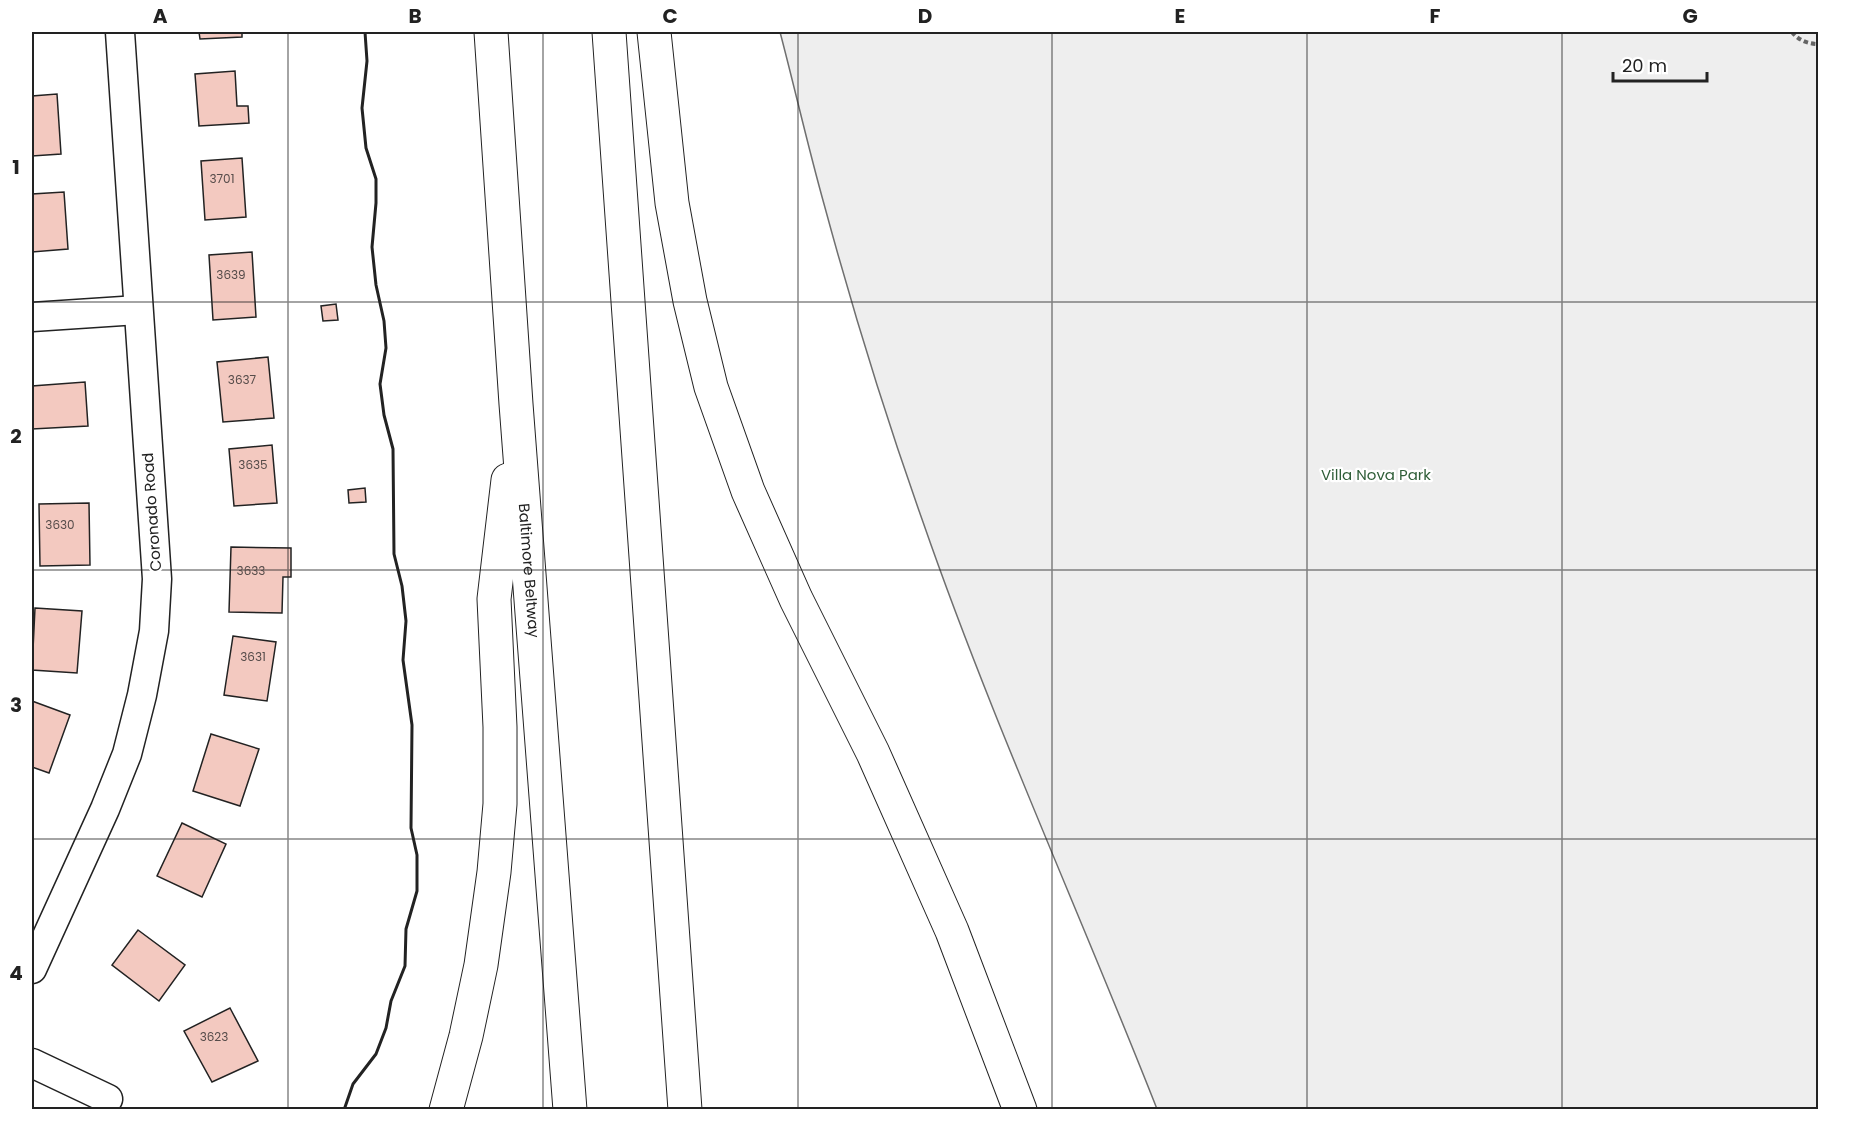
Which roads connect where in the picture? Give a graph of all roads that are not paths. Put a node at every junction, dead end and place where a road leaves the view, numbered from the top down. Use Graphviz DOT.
graph roads {
  1 [pos="120,32"];
  2 [pos="491,32"];
  3 [pos="609,32"];
  4 [pos="654,32"];
  5 [pos="138,310"];
  6 [pos="32,317"];
  7 [pos="516,404"];
  8 [pos="32,969"];
  9 [pos="32,1063"];
  10 [pos="108,1099"];
  11 [pos="446,1110"];
  12 [pos="570,1110"];
  13 [pos="686,1110"];
  14 [pos="1020,1110"];
  1 -- 5 [label="street, Coronado Road"];
  2 -- 7 [label="highway, Baltimore Beltway"];
  3 -- 13 [label="highway"];
  4 -- 14 [label="highway"];
  5 -- 6 [label="street"];
  5 -- 8 [label="street, Coronado Road"];
  7 -- 11 [label="highway"];
  7 -- 12 [label="highway, Baltimore Beltway"];
  9 -- 10 [label="street"];
}
